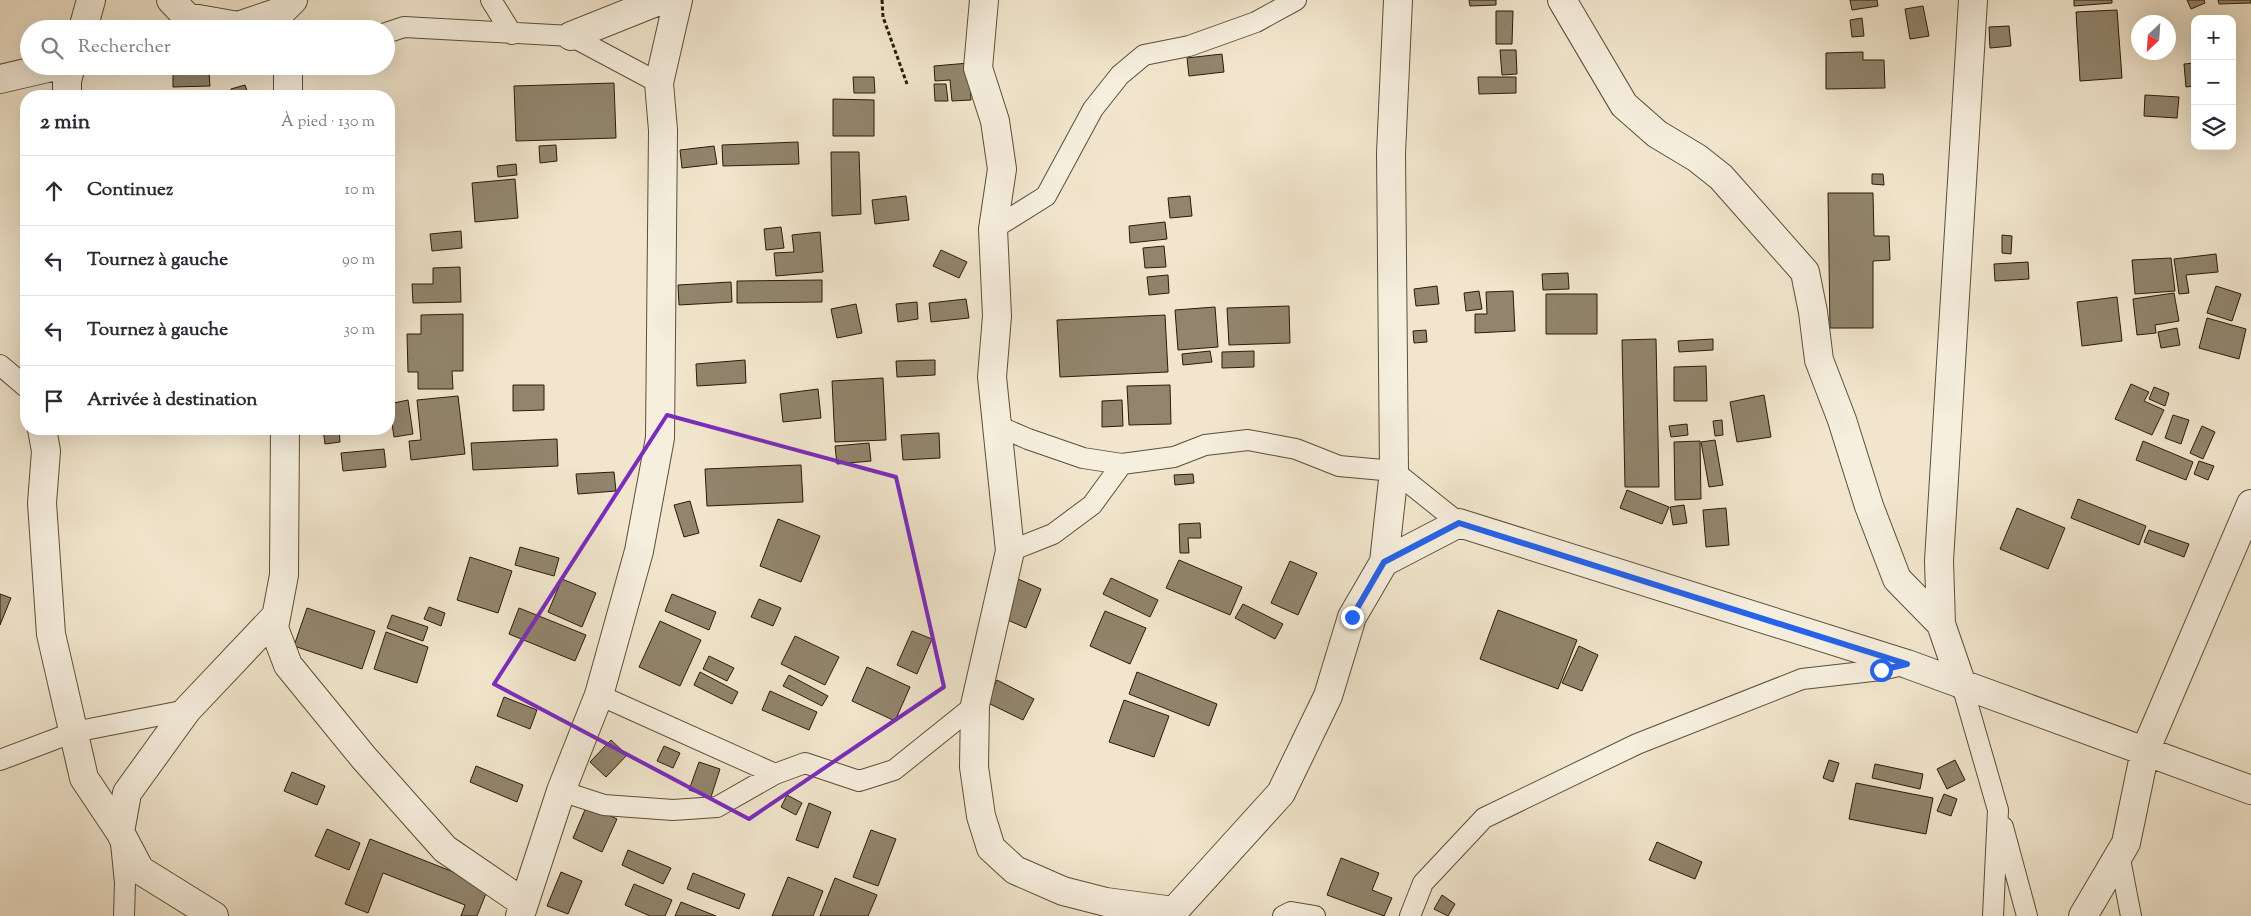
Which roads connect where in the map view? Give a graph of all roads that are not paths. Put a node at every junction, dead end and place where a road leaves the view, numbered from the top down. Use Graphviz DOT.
graph roads {
  1 [pos="91,0"];
  2 [pos="171,0"];
  3 [pos="491,0"];
  4 [pos="661,0"];
  5 [pos="678,0"];
  6 [pos="984,0"];
  7 [pos="1296,0"];
  8 [pos="1398,0"];
  9 [pos="1562,0"];
  10 [pos="1973,0"];
  11 [pos="286,13"];
  12 [pos="85,20"];
  13 [pos="204,20"];
  14 [pos="260,20"];
  15 [pos="395,30"];
  16 [pos="512,34"];
  17 [pos="571,36"];
  18 [pos="20,74"];
  19 [pos="69,75"];
  20 [pos="288,75"];
  21 [pos="0,79"];
  22 [pos="659,83"];
  23 [pos="67,90"];
  24 [pos="288,90"];
  25 [pos="993,229"];
  26 [pos="0,365"];
  27 [pos="20,382"];
  28 [pos="998,426"];
  29 [pos="43,435"];
  30 [pos="285,435"];
  31 [pos="1122,464"];
  32 [pos="1394,471"];
  33 [pos="2251,504"];
  34 [pos="1459,523"];
  35 [pos="1010,551"];
  36 [pos="1384,562"];
  37 [pos="276,616"];
  38 [pos="1941,624"];
  39 [pos="1907,664"];
  40 [pos="1962,685"];
  41 [pos="599,695"];
  42 [pos="974,705"];
  43 [pos="187,710"];
  44 [pos="74,732"];
  45 [pos="2145,751"];
  46 [pos="0,760"];
  47 [pos="775,774"];
  48 [pos="2251,790"];
  49 [pos="561,791"];
  50 [pos="1998,810"];
  51 [pos="120,832"];
  52 [pos="2119,854"];
  53 [pos="522,910"];
  54 [pos="1174,914"];
  55 [pos="124,916"];
  56 [pos="214,916"];
  57 [pos="1283,916"];
  58 [pos="1315,916"];
  59 [pos="1410,916"];
  60 [pos="1993,916"];
  61 [pos="2027,916"];
  62 [pos="2084,916"];
  63 [pos="2132,916"];
  1 -- 12 [label="street"];
  2 -- 13 [label="street"];
  3 -- 16 [label="lane"];
  4 -- 17 [label="street"];
  5 -- 22 [label="street"];
  6 -- 25 [label="street"];
  7 -- 25 [label="lane"];
  8 -- 32 [label="street"];
  9 -- 38 [label="street"];
  10 -- 38 [label="street"];
  11 -- 14 [label="street"];
  15 -- 16 [label="lane"];
  16 -- 17 [label="lane"];
  17 -- 22 [label="lane"];
  18 -- 21 [label="street"];
  19 -- 23 [label="street"];
  20 -- 24 [label="street"];
  22 -- 41 [label="street"];
  25 -- 28 [label="street"];
  26 -- 27 [label="lane"];
  28 -- 31 [label="lane"];
  28 -- 35 [label="street"];
  29 -- 44 [label="street"];
  30 -- 37 [label="street"];
  31 -- 32 [label="lane"];
  31 -- 35 [label="lane"];
  32 -- 34 [label="lane"];
  32 -- 36 [label="street"];
  33 -- 45 [label="street"];
  34 -- 36 [label="street"];
  34 -- 39 [label="street"];
  35 -- 42 [label="street"];
  36 -- 54 [label="street"];
  37 -- 43 [label="street"];
  37 -- 53 [label="street"];
  38 -- 40 [label="street"];
  39 -- 40 [label="street"];
  39 -- 59 [label="lane"];
  40 -- 45 [label="street"];
  40 -- 50 [label="lane"];
  41 -- 47 [label="lane"];
  41 -- 49 [label="street"];
  42 -- 47 [label="lane"];
  42 -- 54 [label="street"];
  43 -- 44 [label="lane"];
  43 -- 51 [label="street"];
  44 -- 46 [label="lane"];
  44 -- 51 [label="street"];
  45 -- 48 [label="street"];
  45 -- 52 [label="street"];
  47 -- 49 [label="lane"];
  49 -- 53 [label="street"];
  50 -- 60 [label="lane"];
  50 -- 61 [label="lane"];
  51 -- 55 [label="lane"];
  51 -- 56 [label="street"];
  52 -- 62 [label="street"];
  52 -- 63 [label="lane"];
  57 -- 58 [label="lane"];
}
